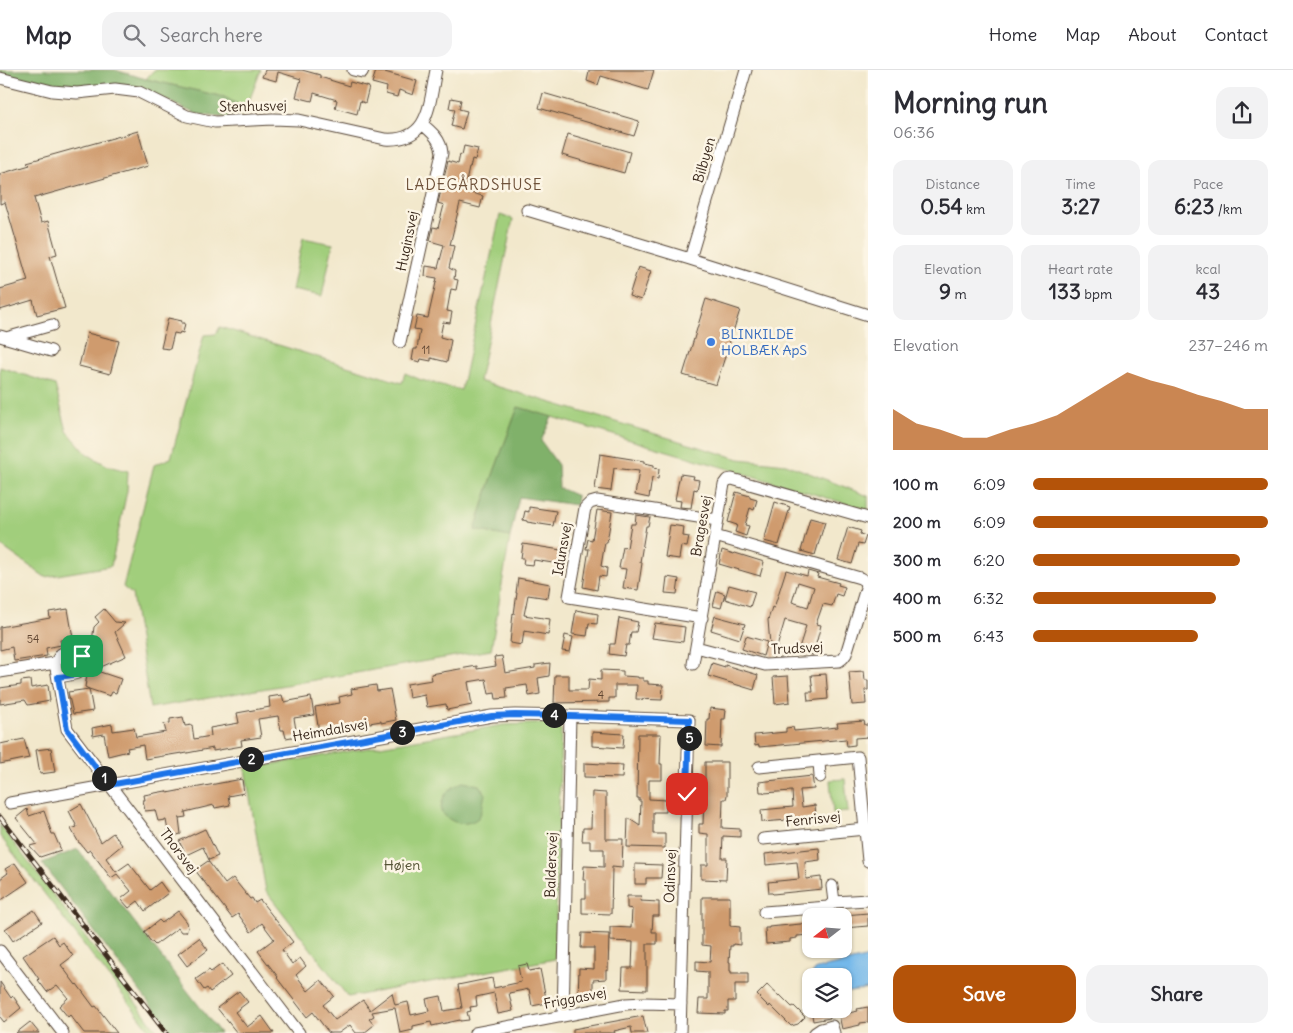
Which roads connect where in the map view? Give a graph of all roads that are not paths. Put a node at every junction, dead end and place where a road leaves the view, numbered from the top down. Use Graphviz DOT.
graph roads {
  1 [pos="353,70"];
  2 [pos="362,70"];
  3 [pos="436,70"];
  4 [pos="746,70"];
  5 [pos="0,78"];
  6 [pos="422,124"];
  7 [pos="527,210"];
  8 [pos="690,259"];
  9 [pos="868,315"];
  10 [pos="52,325"];
  11 [pos="3,337"];
  12 [pos="400,342"];
  13 [pos="51,351"];
  14 [pos="868,518"];
  15 [pos="717,520"];
  16 [pos="715,536"];
  17 [pos="702,618"];
  18 [pos="696,647"];
  19 [pos="55,663"];
  20 [pos="693,664"];
  21 [pos="0,672"];
  22 [pos="58,677"];
  23 [pos="570,716"];
  24 [pos="689,720"];
  25 [pos="819,761"];
  26 [pos="759,767"];
  27 [pos="820,777"];
  28 [pos="109,785"];
  29 [pos="10,803"];
  30 [pos="865,829"];
  31 [pos="763,839"];
  32 [pos="868,861"];
  33 [pos="832,886"];
  34 [pos="868,900"];
  35 [pos="834,902"];
  36 [pos="764,912"];
  37 [pos="0,951"];
  38 [pos="681,1004"];
  39 [pos="563,1016"];
  40 [pos="63,1033"];
  41 [pos="299,1033"];
  42 [pos="475,1033"];
  43 [pos="680,1033"];
  44 [pos="815,1033"];
  45 [pos="834,1033"];
  1 -- 2 [label="street"];
  3 -- 6 [label="street"];
  4 -- 8 [label="street, Bilbyen"];
  5 -- 6 [label="street, Stenhusvej"];
  6 -- 12 [label="street, Huginsvej"];
  7 -- 8 [label="street"];
  8 -- 9 [label="street"];
  10 -- 11 [label="street"];
  11 -- 13 [label="street"];
  14 -- 15 [label="street, Bragesvej"];
  15 -- 16 [label="street, Bragesvej"];
  15 -- 17 [label="street, Idunsvej"];
  16 -- 17 [label="street, Bragesvej"];
  16 -- 18 [label="street, Trudsvej"];
  17 -- 18 [label="street, Bragesvej"];
  18 -- 20 [label="street, Bragesvej"];
  19 -- 21 [label="street"];
  19 -- 22 [label="street, Thorsvej"];
  19 -- 22 [label="street"];
  22 -- 28 [label="street, Thorsvej"];
  23 -- 24 [label="street, Heimdalsvej"];
  23 -- 28 [label="street, Heimdalsvej"];
  23 -- 39 [label="street, Baldersvej"];
  24 -- 38 [label="street, Odinsvej"];
  25 -- 26 [label="street"];
  25 -- 27 [label="street"];
  25 -- 30 [label="street"];
  28 -- 29 [label="street, Heimdalsvej"];
  28 -- 41 [label="street, Thorsvej"];
  30 -- 31 [label="street, Fenrisvej"];
  30 -- 32 [label="street"];
  33 -- 35 [label="street"];
  34 -- 35 [label="street"];
  35 -- 36 [label="street"];
  37 -- 40 [label="street"];
  38 -- 39 [label="street, Friggasvej"];
  38 -- 43 [label="street, Odinsvej"];
  39 -- 42 [label="street, Friggasvej"];
  44 -- 45 [label="street"];
}
